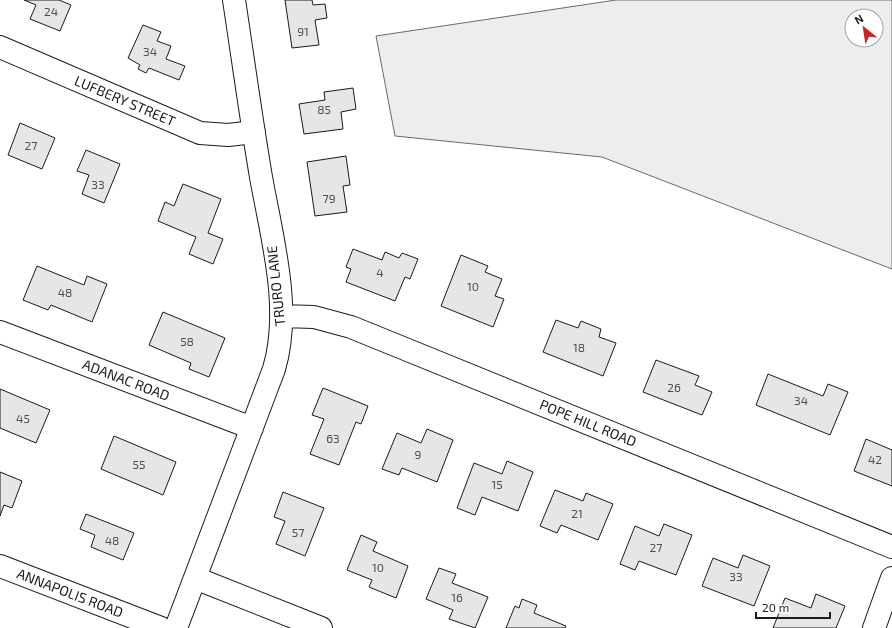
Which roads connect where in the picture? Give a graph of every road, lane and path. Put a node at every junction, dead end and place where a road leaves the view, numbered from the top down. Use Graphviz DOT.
graph roads {
  1 [pos="234,0"];
  2 [pos="0,48"];
  3 [pos="254,132"];
  4 [pos="281,316"];
  5 [pos="0,332"];
  6 [pos="252,428"];
  7 [pos="892,547"];
  8 [pos="0,566"];
  9 [pos="195,578"];
  10 [pos="892,578"];
  11 [pos="161,628"];
  12 [pos="176,628"];
  13 [pos="321,628"];
  14 [pos="874,628"];
  1 -- 3 [label="street, TRURO LANE"];
  2 -- 3 [label="street, LUFBERY STREET"];
  3 -- 4 [label="street, TRURO LANE"];
  4 -- 6 [label="street, TRURO LANE"];
  4 -- 7 [label="street, POPE HILL ROAD"];
  5 -- 6 [label="street, ADANAC ROAD"];
  6 -- 9 [label="street, TRURO LANE"];
  8 -- 11 [label="street, ANNAPOLIS ROAD"];
  9 -- 12 [label="street, TRURO LANE"];
  9 -- 13 [label="street"];
  10 -- 14 [label="street"];
}
